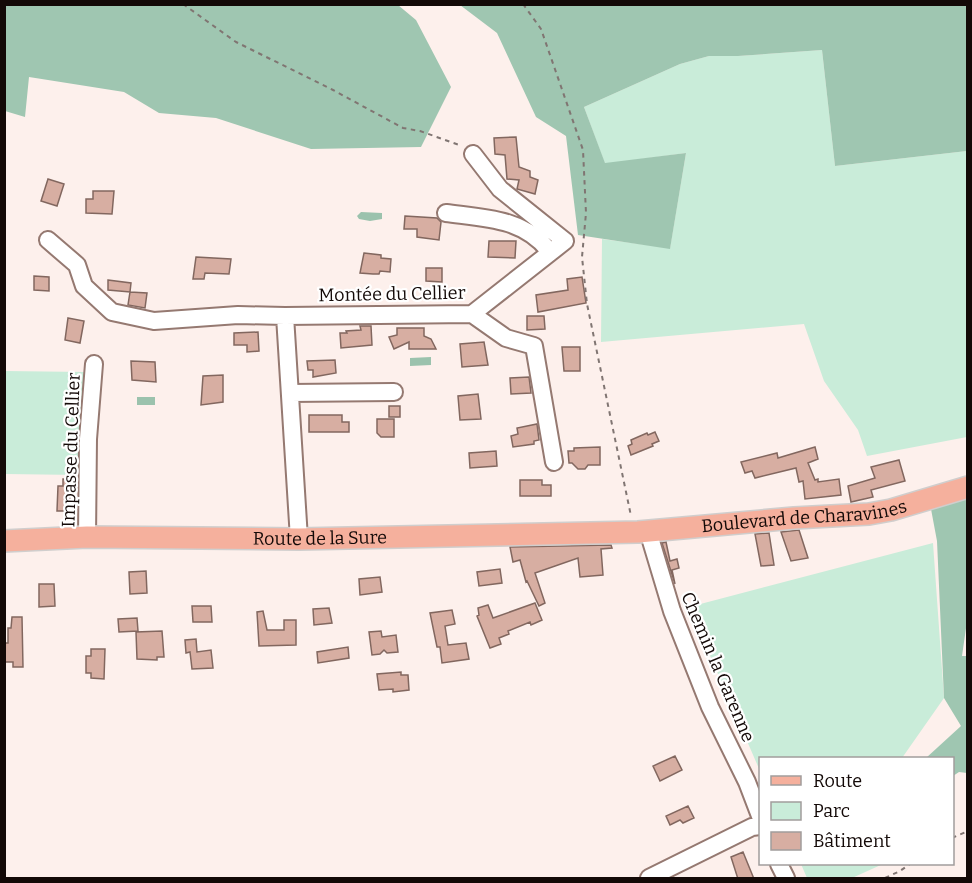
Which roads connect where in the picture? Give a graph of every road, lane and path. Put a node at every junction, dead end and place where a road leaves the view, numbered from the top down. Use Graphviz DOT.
graph roads {
  1 [pos="183,4"];
  2 [pos="523,4"];
  3 [pos="473,154"];
  4 [pos="446,213"];
  5 [pos="48,240"];
  6 [pos="550,252"];
  7 [pos="472,314"];
  8 [pos="285,316"];
  9 [pos="94,364"];
  10 [pos="394,392"];
  11 [pos="290,393"];
  12 [pos="554,462"];
  13 [pos="968,487"];
  14 [pos="643,531"];
  15 [pos="87,537"];
  16 [pos="299,539"];
  17 [pos="4,541"];
  18 [pos="759,813"];
  19 [pos="759,826"];
  20 [pos="968,831"];
  21 [pos="954,837"];
  22 [pos="779,865"];
  23 [pos="908,865"];
  24 [pos="650,879"];
  25 [pos="786,879"];
  26 [pos="885,879"];
  1 -- 3 [label="path"];
  2 -- 14 [label="path"];
  3 -- 6 [label="street"];
  4 -- 6 [label="street"];
  5 -- 8 [label="street, Montée du Cellier"];
  6 -- 7 [label="street, Montée du Cellier"];
  7 -- 8 [label="street, Montée du Cellier"];
  7 -- 12 [label="street"];
  8 -- 11 [label="street"];
  9 -- 15 [label="street, Impasse du Cellier"];
  10 -- 11 [label="street"];
  11 -- 16 [label="street"];
  13 -- 14 [label="main road, Boulevard de Charavines"];
  14 -- 16 [label="main road, Route de la Sure"];
  14 -- 18 [label="street, Chemin la Garenne"];
  15 -- 16 [label="main road, Route de la Sure"];
  15 -- 17 [label="main road, Route de la Sure"];
  19 -- 24 [label="street"];
  20 -- 21 [label="path"];
  22 -- 25 [label="street"];
  23 -- 26 [label="path"];
}
